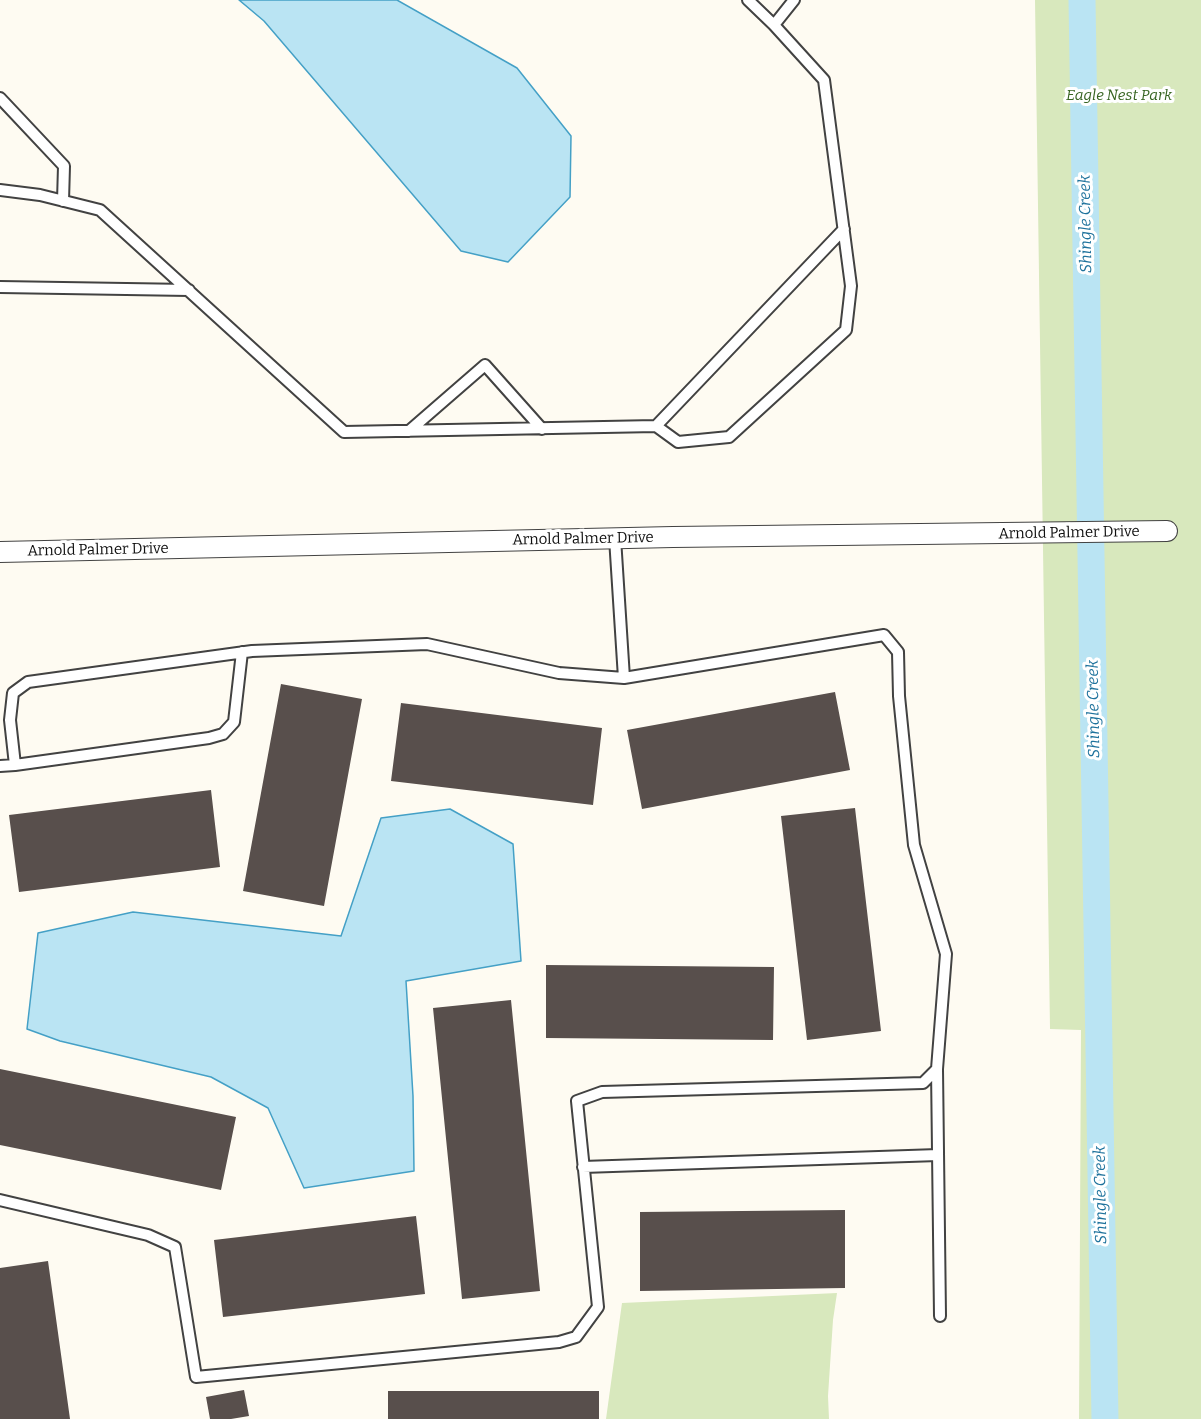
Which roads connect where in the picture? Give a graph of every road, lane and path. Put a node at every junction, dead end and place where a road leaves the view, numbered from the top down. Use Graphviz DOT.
graph roads {
  1 [pos="748,0"];
  2 [pos="794,0"];
  3 [pos="774,24"];
  4 [pos="0,98"];
  5 [pos="0,190"];
  6 [pos="63,201"];
  7 [pos="844,229"];
  8 [pos="0,287"];
  9 [pos="189,290"];
  10 [pos="656,426"];
  11 [pos="542,429"];
  12 [pos="408,431"];
  13 [pos="1167,531"];
  14 [pos="615,538"];
  15 [pos="0,552"];
  16 [pos="243,652"];
  17 [pos="624,678"];
  18 [pos="15,765"];
  19 [pos="0,766"];
  20 [pos="937,1069"];
  21 [pos="938,1155"];
  22 [pos="584,1167"];
  23 [pos="0,1200"];
  24 [pos="940,1316"];
  1 -- 3 [label="lane"];
  2 -- 3 [label="lane"];
  3 -- 7 [label="lane"];
  4 -- 6 [label="lane"];
  5 -- 6 [label="lane"];
  6 -- 9 [label="lane"];
  7 -- 10 [label="lane"];
  7 -- 10 [label="lane"];
  8 -- 9 [label="lane"];
  9 -- 12 [label="lane"];
  10 -- 11 [label="lane"];
  11 -- 12 [label="lane"];
  11 -- 12 [label="lane"];
  13 -- 14 [label="street, Arnold Palmer Drive"];
  14 -- 15 [label="street, Arnold Palmer Drive"];
  14 -- 17 [label="lane"];
  16 -- 17 [label="lane"];
  16 -- 18 [label="lane"];
  16 -- 18 [label="lane"];
  17 -- 20 [label="lane"];
  18 -- 19 [label="lane"];
  20 -- 21 [label="lane"];
  20 -- 22 [label="lane"];
  21 -- 22 [label="lane"];
  21 -- 24 [label="lane"];
  22 -- 23 [label="lane"];
}
